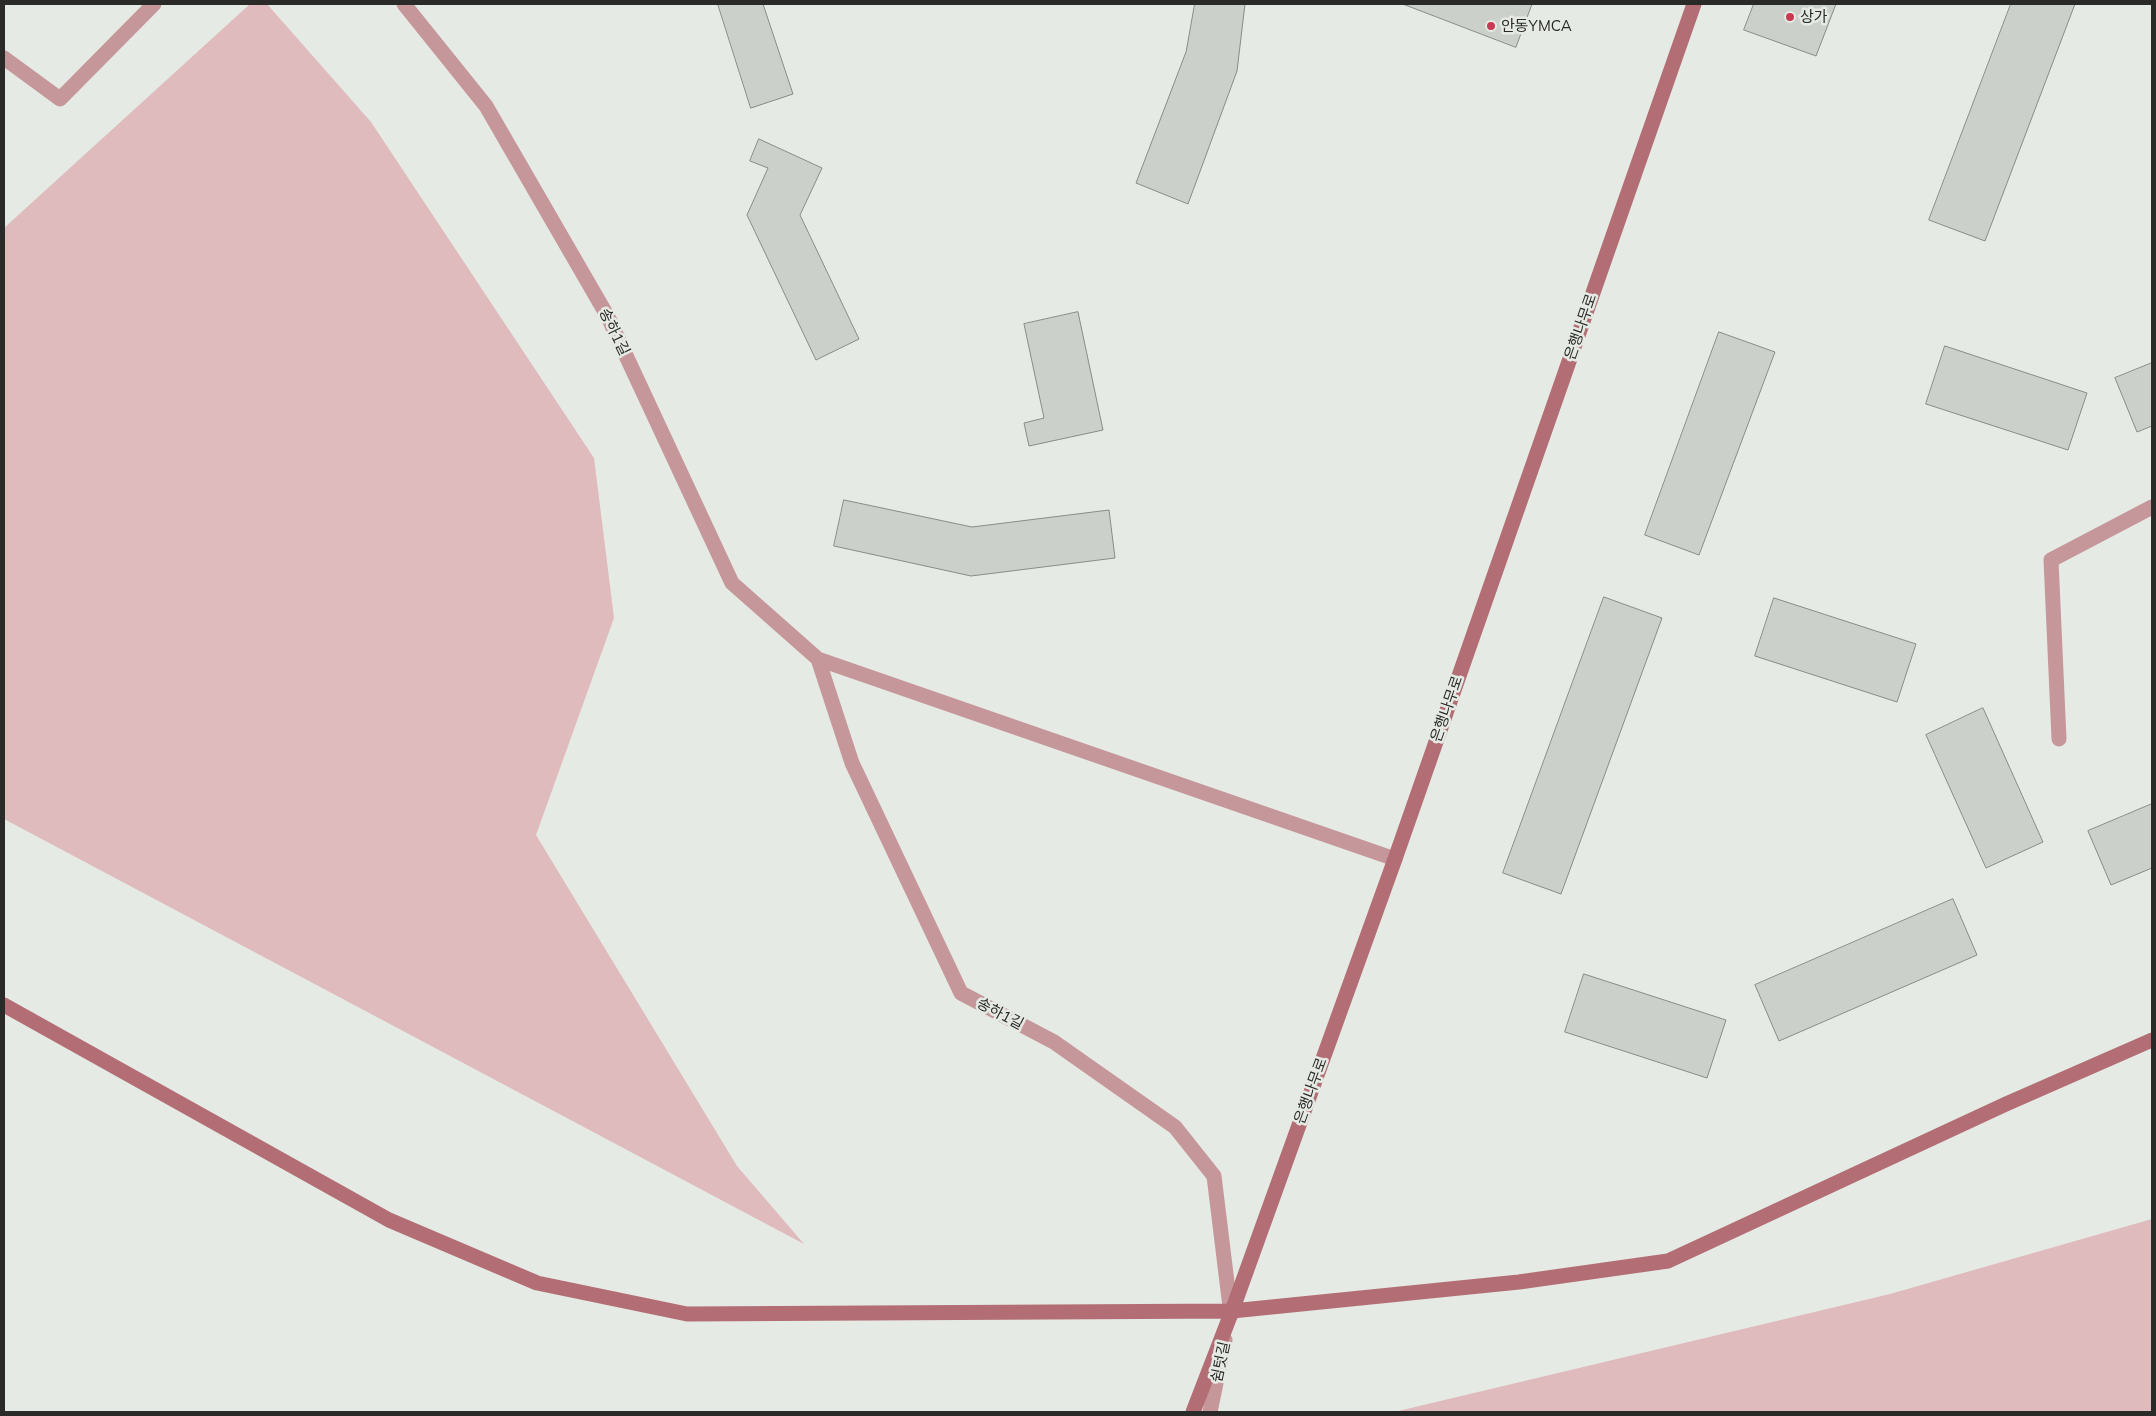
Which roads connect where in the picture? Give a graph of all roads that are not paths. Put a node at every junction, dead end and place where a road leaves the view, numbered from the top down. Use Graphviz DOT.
graph roads {
  1 [pos="154,4"];
  2 [pos="404,4"];
  3 [pos="1694,4"];
  4 [pos="4,58"];
  5 [pos="2152,507"];
  6 [pos="818,659"];
  7 [pos="2059,739"];
  8 [pos="1395,859"];
  9 [pos="4,1004"];
  10 [pos="2152,1040"];
  11 [pos="1232,1312"];
  12 [pos="1193,1412"];
  13 [pos="1210,1412"];
  1 -- 4 [label="street"];
  2 -- 6 [label="street, 송하1길"];
  3 -- 8 [label="street, 은행나무로"];
  5 -- 7 [label="street"];
  6 -- 8 [label="street, 송하1길"];
  6 -- 11 [label="street, 송하1길"];
  8 -- 11 [label="street, 은행나무로"];
  9 -- 11 [label="street"];
  10 -- 11 [label="street"];
  11 -- 12 [label="street, 은행나무로"];
  11 -- 13 [label="street, 쉼텃길"];
}
